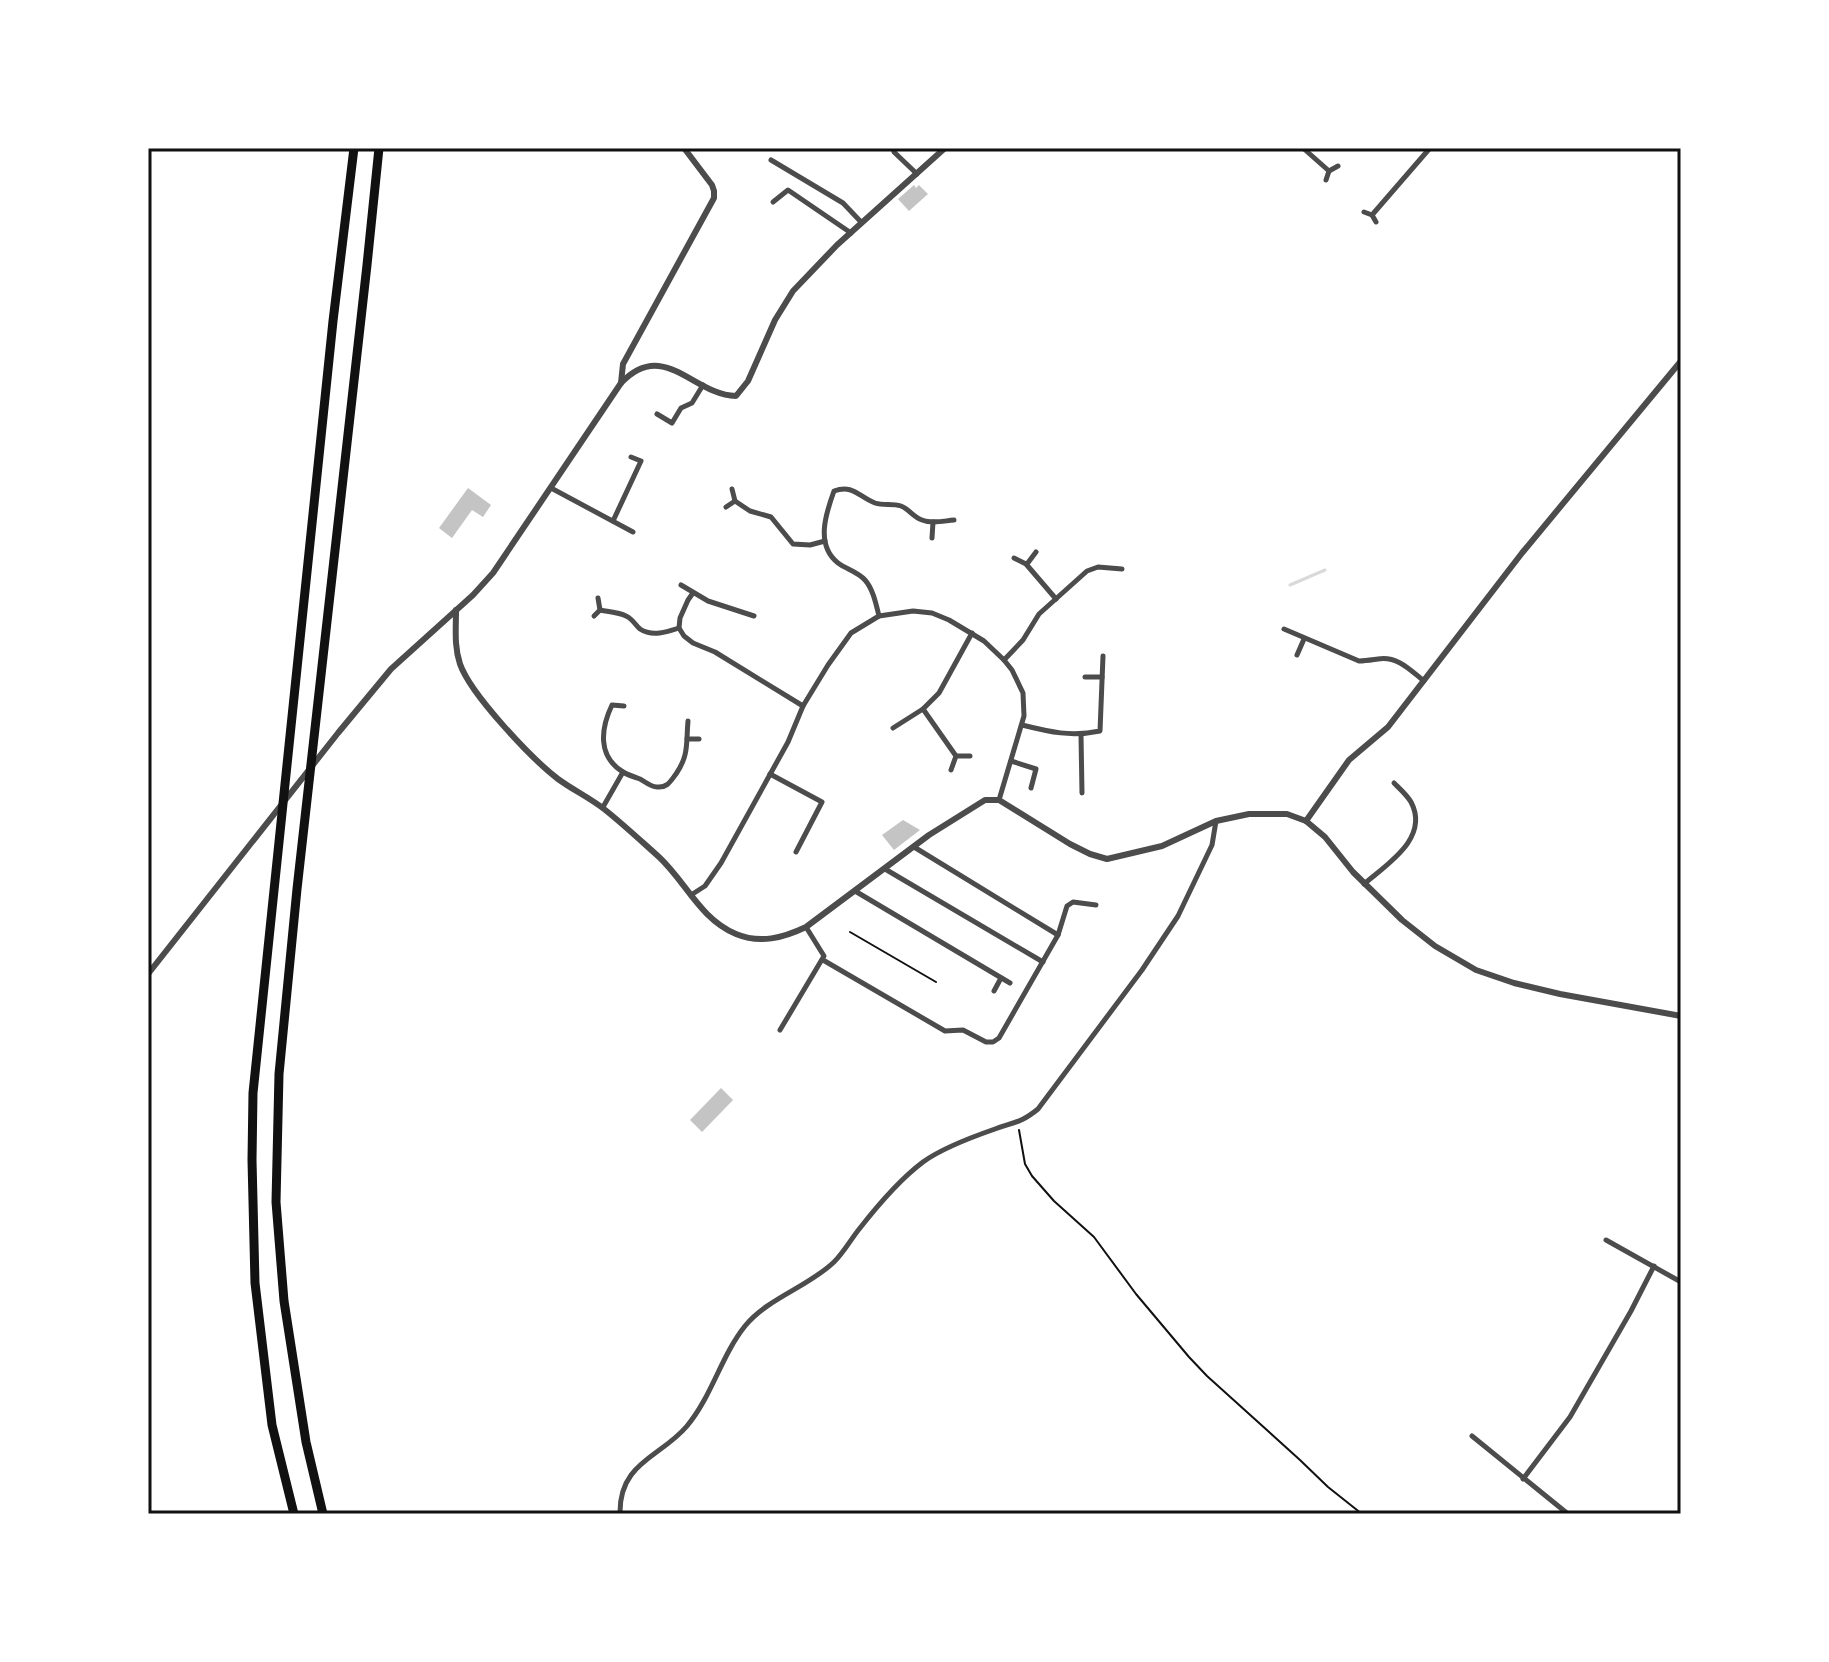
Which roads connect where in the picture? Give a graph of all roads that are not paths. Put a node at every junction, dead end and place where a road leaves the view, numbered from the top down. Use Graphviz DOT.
graph roads {
  1 [pos="354,148"];
  2 [pos="379,148"];
  3 [pos="684,148"];
  4 [pos="893,148"];
  5 [pos="945,148"];
  6 [pos="1303,148"];
  7 [pos="1430,148"];
  8 [pos="771,160"];
  9 [pos="1338,166"];
  10 [pos="1329,171"];
  11 [pos="917,174"];
  12 [pos="1326,180"];
  13 [pos="773,202"];
  14 [pos="1364,212"];
  15 [pos="1372,215"];
  16 [pos="1376,222"];
  17 [pos="862,223"];
  18 [pos="851,233"];
  19 [pos="1681,361"];
  20 [pos="621,383"];
  21 [pos="703,385"];
  22 [pos="657,414"];
  23 [pos="672,423"];
  24 [pos="674,434"];
  25 [pos="631,457"];
  26 [pos="551,488"];
  27 [pos="732,489"];
  28 [pos="735,501"];
  29 [pos="726,507"];
  30 [pos="954,520"];
  31 [pos="613,521"];
  32 [pos="933,522"];
  33 [pos="633,532"];
  34 [pos="932,538"];
  35 [pos="825,541"];
  36 [pos="1036,552"];
  37 [pos="1102,557"];
  38 [pos="1014,558"];
  39 [pos="1026,564"];
  40 [pos="1102,567"];
  41 [pos="1122,569"];
  42 [pos="681,585"];
  43 [pos="693,593"];
  44 [pos="598,598"];
  45 [pos="1056,599"];
  46 [pos="456,610"];
  47 [pos="600,610"];
  48 [pos="594,616"];
  49 [pos="754,616"];
  50 [pos="879,616"];
  51 [pos="679,628"];
  52 [pos="1284,629"];
  53 [pos="972,633"];
  54 [pos="1304,639"];
  55 [pos="1297,655"];
  56 [pos="1103,656"];
  57 [pos="1004,660"];
  58 [pos="1085,677"];
  59 [pos="1102,677"];
  60 [pos="1424,681"];
  61 [pos="624,706"];
  62 [pos="803,706"];
  63 [pos="923,709"];
  64 [pos="688,721"];
  65 [pos="1022,725"];
  66 [pos="893,728"];
  67 [pos="1081,735"];
  68 [pos="687,739"];
  69 [pos="699,739"];
  70 [pos="956,756"];
  71 [pos="970,756"];
  72 [pos="1011,761"];
  73 [pos="951,770"];
  74 [pos="623,772"];
  75 [pos="770,774"];
  76 [pos="1071,781"];
  77 [pos="1082,781"];
  78 [pos="1394,783"];
  79 [pos="1031,788"];
  80 [pos="1082,793"];
  81 [pos="999,800"];
  82 [pos="603,807"];
  83 [pos="1216,821"];
  84 [pos="1306,821"];
  85 [pos="914,847"];
  86 [pos="796,852"];
  87 [pos="885,869"];
  88 [pos="1364,884"];
  89 [pos="855,891"];
  90 [pos="690,896"];
  91 [pos="1096,905"];
  92 [pos="806,927"];
  93 [pos="1058,935"];
  94 [pos="823,960"];
  95 [pos="1043,962"];
  96 [pos="148,974"];
  97 [pos="1002,978"];
  98 [pos="1010,983"];
  99 [pos="994,991"];
  100 [pos="1681,1016"];
  101 [pos="780,1030"];
  102 [pos="1606,1240"];
  103 [pos="1654,1266"];
  104 [pos="1681,1282"];
  105 [pos="1472,1436"];
  106 [pos="1523,1479"];
  107 [pos="294,1514"];
  108 [pos="323,1514"];
  109 [pos="620,1514"];
  110 [pos="1568,1514"];
  1 -- 107 [label="highway"];
  2 -- 108 [label="highway"];
  3 -- 20 [label="street"];
  4 -- 11 [label="street"];
  5 -- 11 [label="street"];
  6 -- 10 [label="street"];
  7 -- 15 [label="street"];
  8 -- 17 [label="street"];
  9 -- 10 [label="street"];
  10 -- 12 [label="street"];
  11 -- 17 [label="street"];
  13 -- 18 [label="street"];
  14 -- 15 [label="street"];
  15 -- 16 [label="street"];
  17 -- 18 [label="street"];
  18 -- 21 [label="street"];
  19 -- 60 [label="street"];
  20 -- 21 [label="street"];
  20 -- 26 [label="street"];
  21 -- 23 [label="street"];
  22 -- 23 [label="street"];
  23 -- 24 [label="street"];
  25 -- 31 [label="street"];
  26 -- 31 [label="street"];
  26 -- 46 [label="street"];
  27 -- 28 [label="street"];
  28 -- 29 [label="street"];
  28 -- 35 [label="street"];
  30 -- 32 [label="street"];
  31 -- 33 [label="street"];
  32 -- 34 [label="street"];
  32 -- 35 [label="street"];
  35 -- 50 [label="street"];
  36 -- 39 [label="street"];
  37 -- 40 [label="street"];
  38 -- 39 [label="street"];
  39 -- 45 [label="street"];
  40 -- 41 [label="street"];
  40 -- 45 [label="street"];
  42 -- 43 [label="street"];
  43 -- 49 [label="street"];
  43 -- 51 [label="street"];
  44 -- 47 [label="street"];
  45 -- 57 [label="street"];
  46 -- 82 [label="street"];
  46 -- 96 [label="street"];
  47 -- 48 [label="street"];
  47 -- 51 [label="street"];
  50 -- 53 [label="street"];
  50 -- 62 [label="street"];
  51 -- 62 [label="street"];
  52 -- 54 [label="street"];
  53 -- 57 [label="street"];
  53 -- 63 [label="street"];
  54 -- 55 [label="street"];
  54 -- 60 [label="street"];
  56 -- 59 [label="street"];
  57 -- 65 [label="street"];
  58 -- 59 [label="street"];
  59 -- 67 [label="street"];
  60 -- 84 [label="street"];
  61 -- 74 [label="street"];
  62 -- 75 [label="street"];
  63 -- 66 [label="street"];
  63 -- 70 [label="street"];
  64 -- 68 [label="street"];
  65 -- 67 [label="street"];
  65 -- 72 [label="street"];
  67 -- 77 [label="street"];
  68 -- 69 [label="street"];
  68 -- 74 [label="street"];
  70 -- 71 [label="street"];
  70 -- 73 [label="street"];
  72 -- 79 [label="street"];
  72 -- 81 [label="street"];
  74 -- 82 [label="street"];
  75 -- 86 [label="street"];
  75 -- 90 [label="street"];
  76 -- 77 [label="street"];
  77 -- 80 [label="street"];
  78 -- 88 [label="street"];
  81 -- 83 [label="street"];
  81 -- 85 [label="street"];
  82 -- 90 [label="street"];
  83 -- 84 [label="street"];
  83 -- 109 [label="street"];
  84 -- 88 [label="street"];
  85 -- 87 [label="street"];
  85 -- 93 [label="street"];
  87 -- 89 [label="street"];
  87 -- 95 [label="street"];
  88 -- 100 [label="street"];
  89 -- 92 [label="street"];
  89 -- 97 [label="street"];
  90 -- 92 [label="street"];
  91 -- 93 [label="street"];
  92 -- 94 [label="street"];
  93 -- 95 [label="street"];
  94 -- 95 [label="street"];
  94 -- 101 [label="street"];
  97 -- 98 [label="street"];
  97 -- 99 [label="street"];
  102 -- 103 [label="street"];
  103 -- 104 [label="street"];
  103 -- 106 [label="street"];
  105 -- 106 [label="street"];
  106 -- 110 [label="street"];
}
